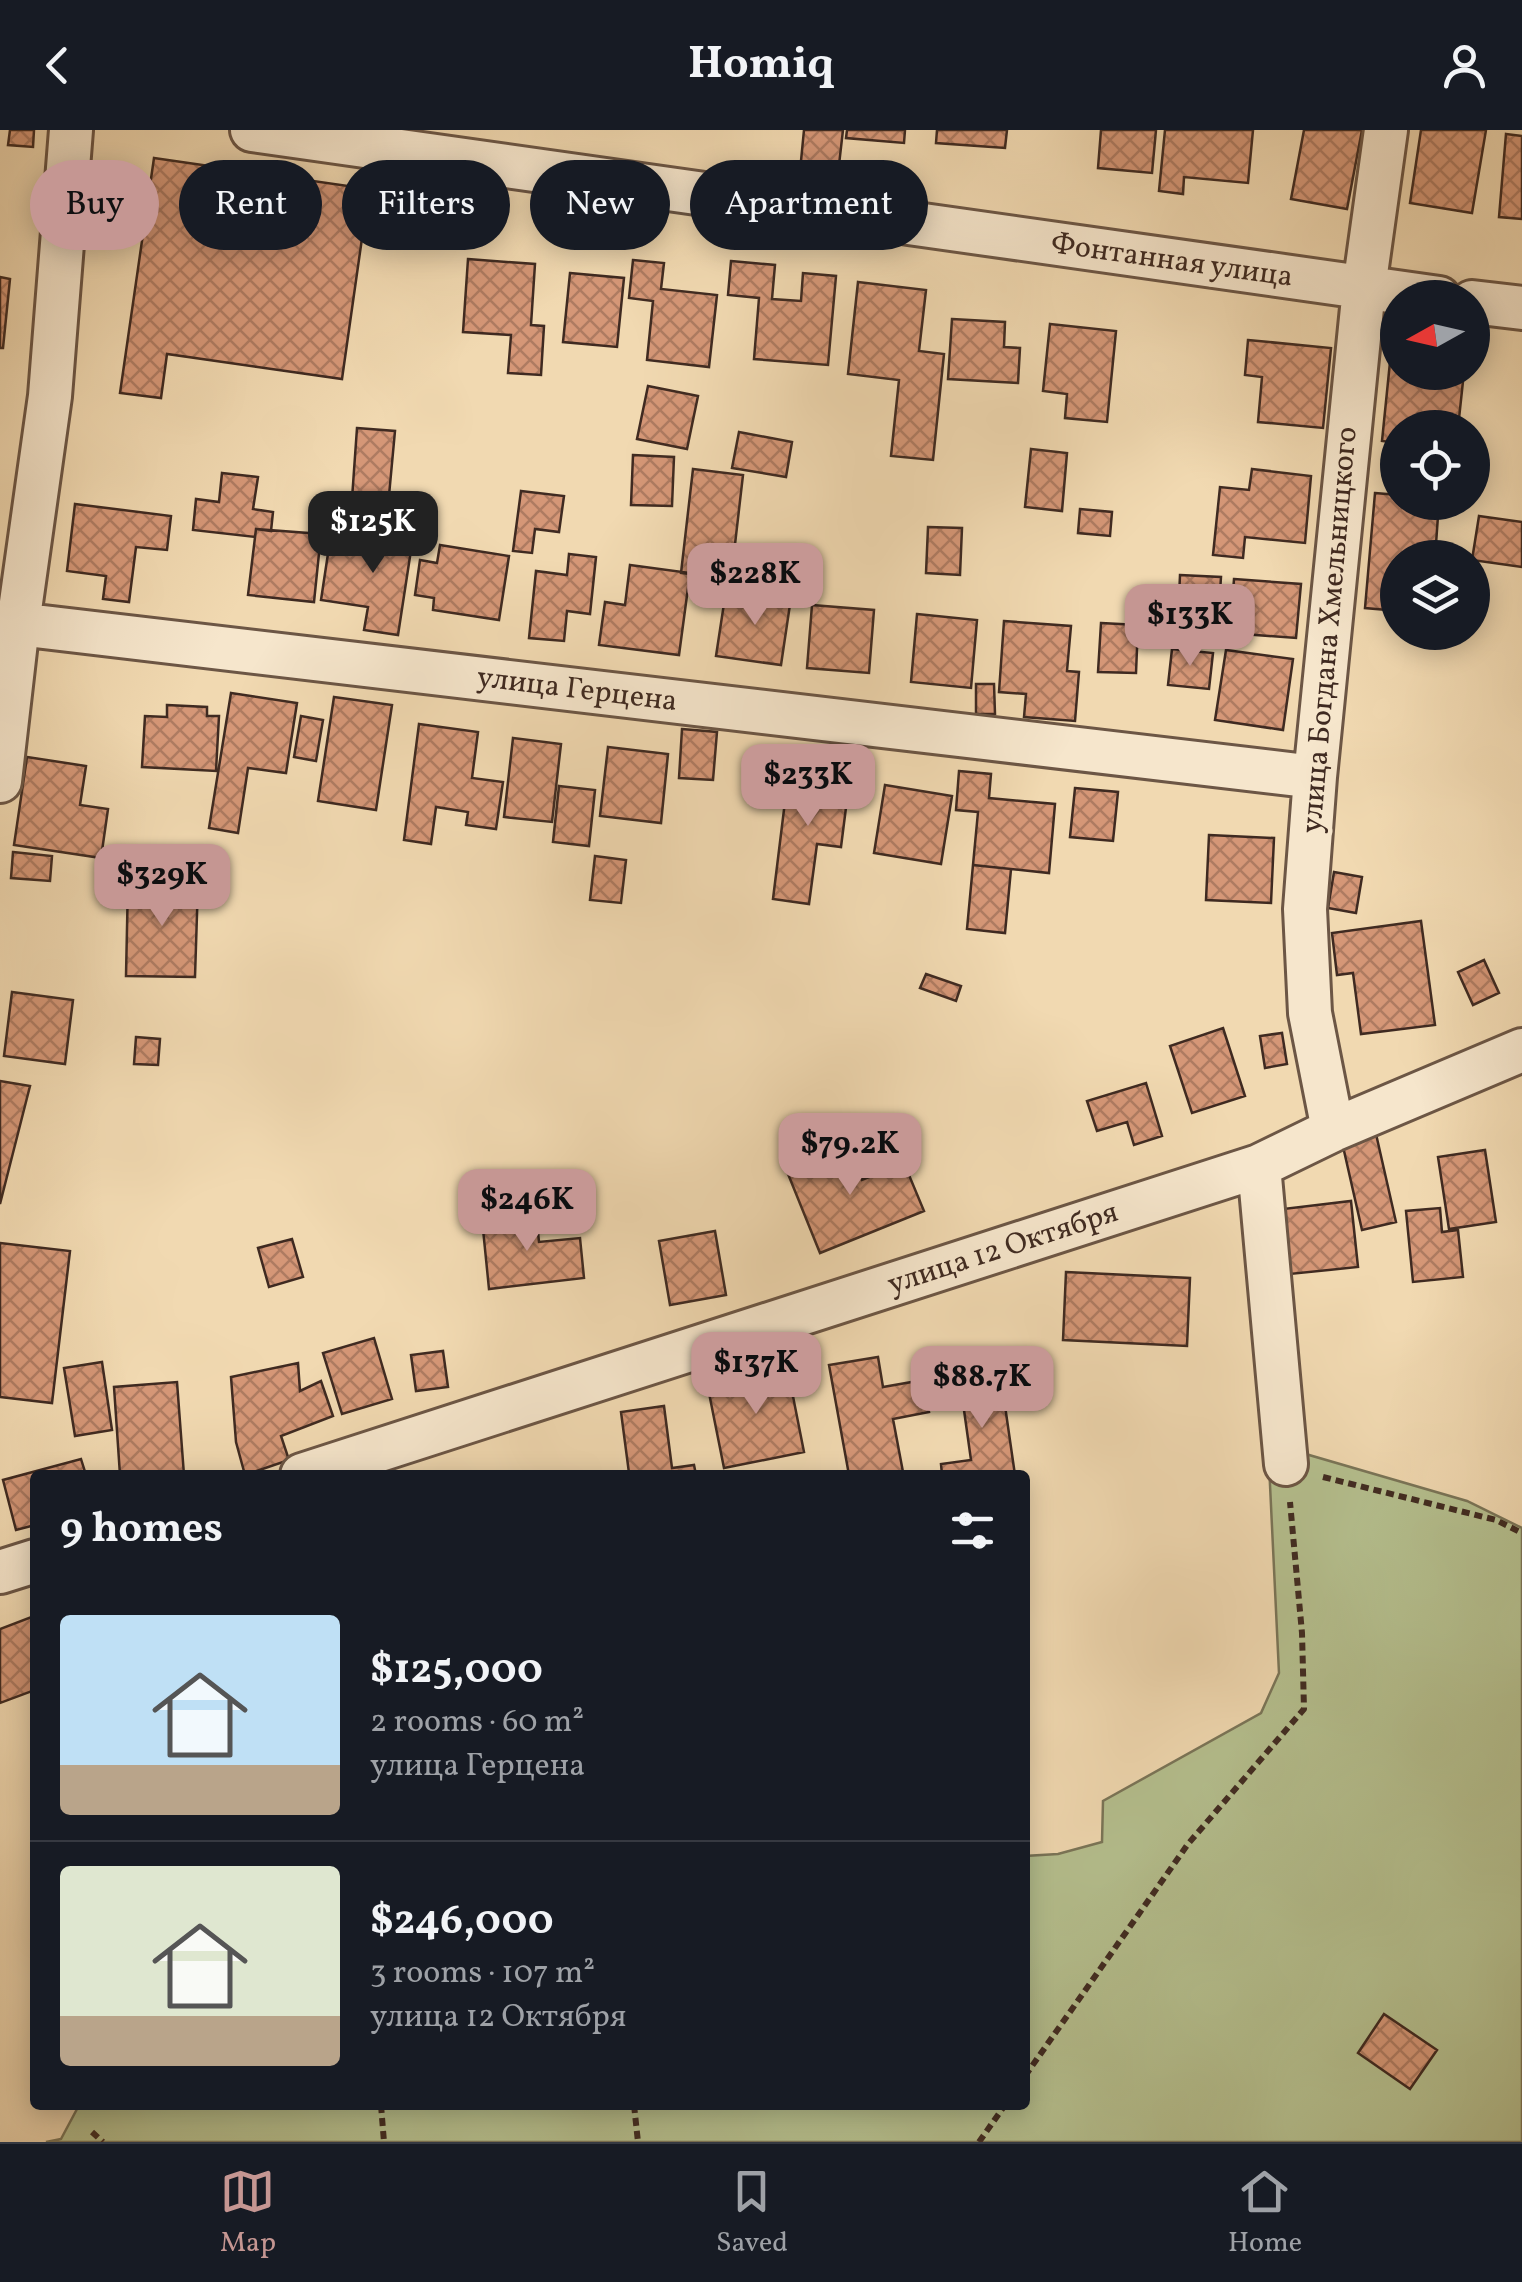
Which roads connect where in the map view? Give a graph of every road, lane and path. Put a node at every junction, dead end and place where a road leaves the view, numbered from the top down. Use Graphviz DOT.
graph roads {
  1 [pos="71,130"];
  2 [pos="252,130"];
  3 [pos="1386,130"];
  4 [pos="1364,288"];
  5 [pos="1380,290"];
  6 [pos="1490,304"];
  7 [pos="1522,308"];
  8 [pos="18,624"];
  9 [pos="1315,777"];
  10 [pos="0,781"];
  11 [pos="1522,1050"];
  12 [pos="1333,1130"];
  13 [pos="1259,1166"];
  14 [pos="1286,1464"];
  15 [pos="317,1470"];
  16 [pos="1522,1533"];
  17 [pos="30,1563"];
  18 [pos="0,1572"];
  19 [pos="1030,2069"];
  20 [pos="381,2110"];
  21 [pos="635,2110"];
  22 [pos="1001,2110"];
  23 [pos="92,2132"];
  24 [pos="103,2142"];
  25 [pos="384,2142"];
  26 [pos="638,2142"];
  27 [pos="979,2142"];
  1 -- 8 [label="street"];
  2 -- 4 [label="street, Фонтанная улица"];
  3 -- 4 [label="street, улица Богдана Хмельницкого"];
  4 -- 5 [label="street, Фонтанная улица"];
  4 -- 9 [label="street, улица Богдана Хмельницкого"];
  6 -- 7 [label="street"];
  8 -- 9 [label="street, улица Герцена"];
  8 -- 10 [label="street"];
  9 -- 12 [label="street, улица Богдана Хмельницкого"];
  11 -- 12 [label="street, улица 12 Октября"];
  12 -- 13 [label="street, улица 12 Октября"];
  13 -- 14 [label="street"];
  13 -- 15 [label="street, улица 12 Октября"];
  14 -- 16 [label="path"];
  14 -- 19 [label="path"];
  17 -- 18 [label="street"];
  20 -- 25 [label="path"];
  21 -- 26 [label="path"];
  22 -- 27 [label="path"];
  23 -- 24 [label="path"];
}
